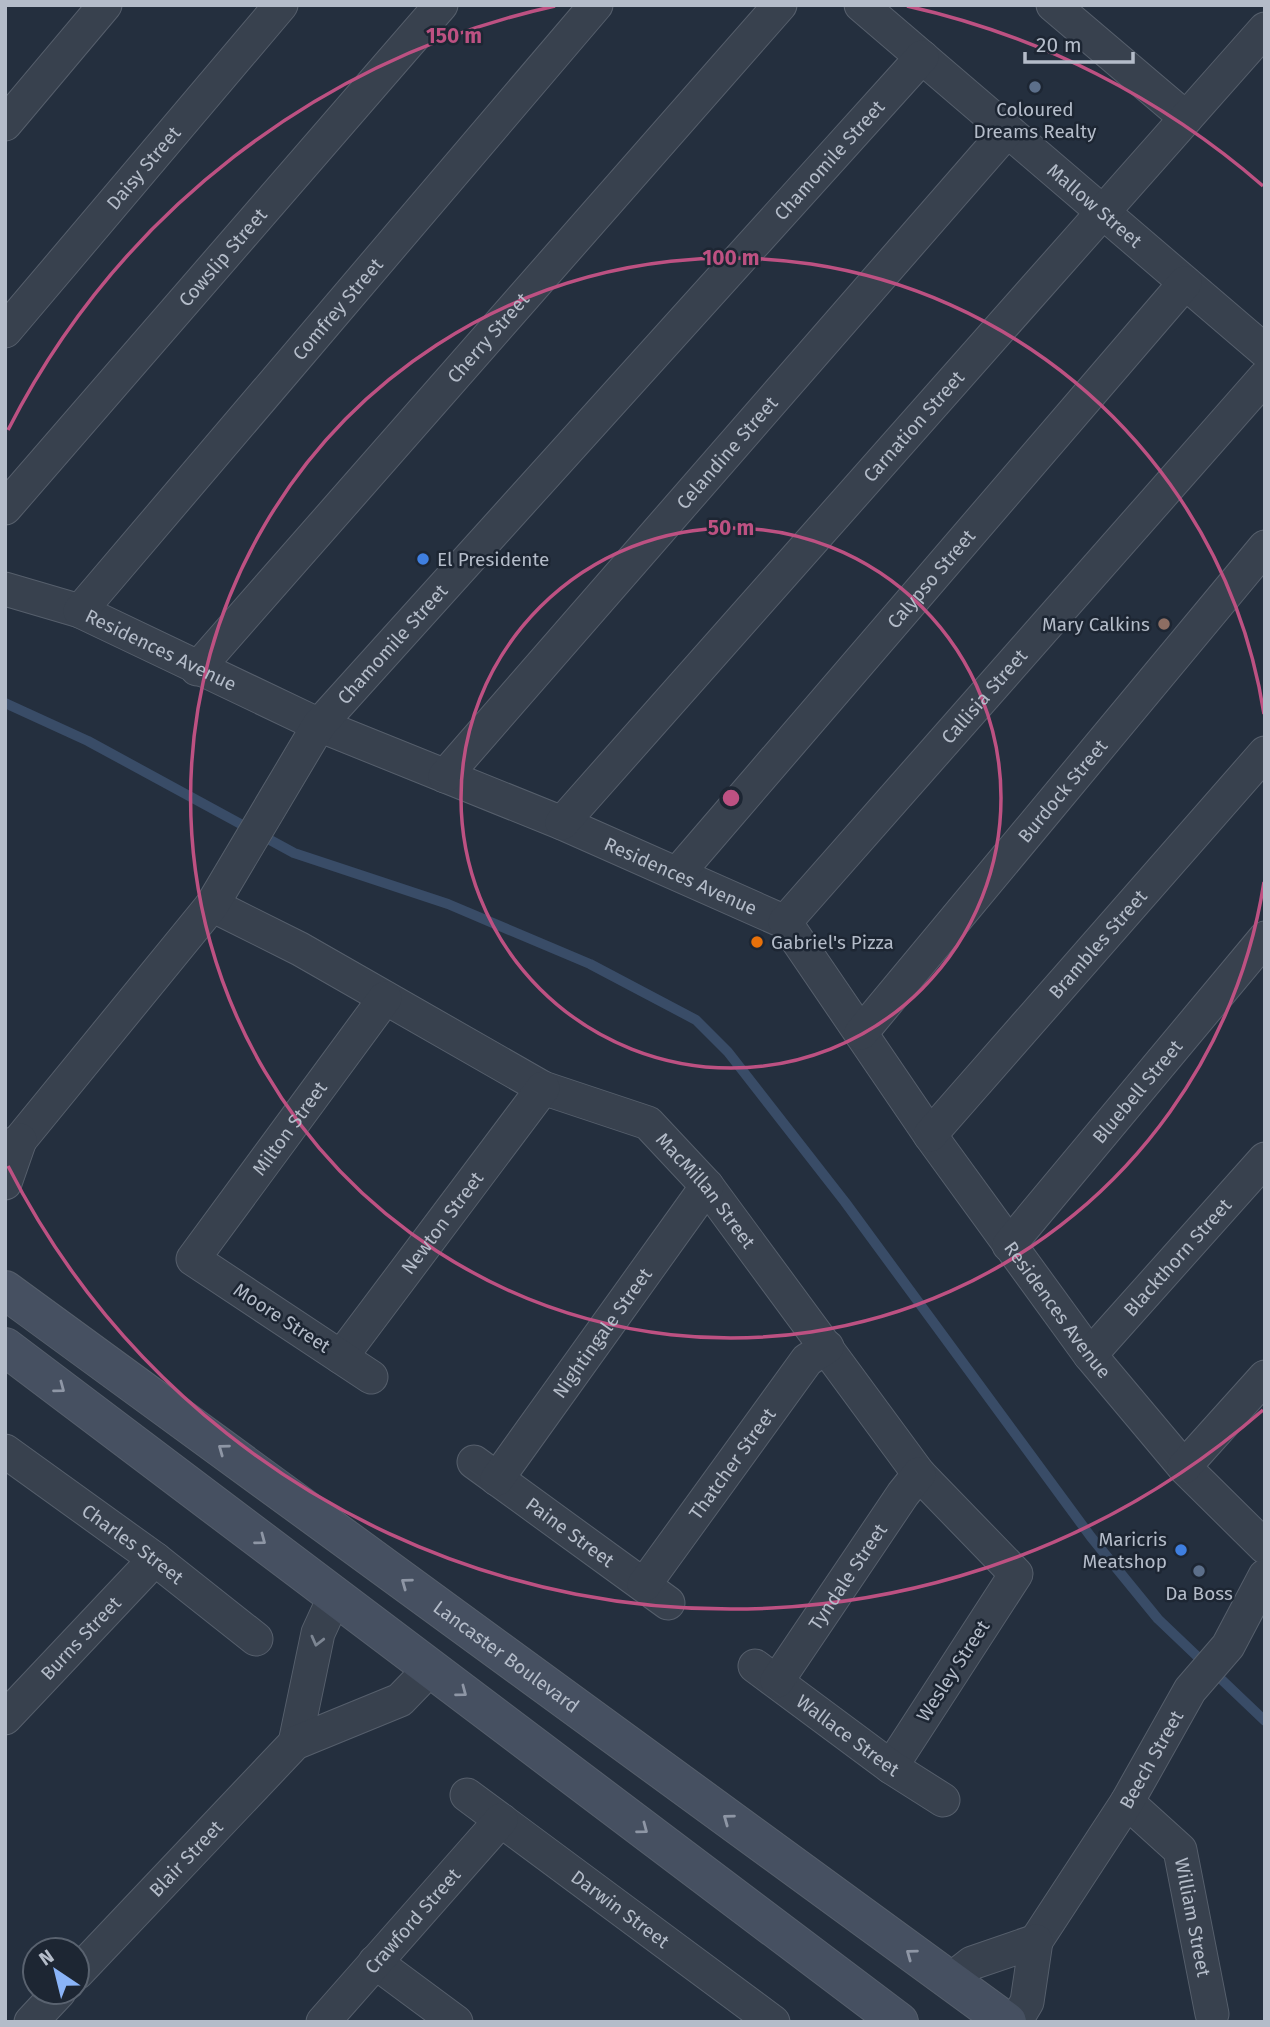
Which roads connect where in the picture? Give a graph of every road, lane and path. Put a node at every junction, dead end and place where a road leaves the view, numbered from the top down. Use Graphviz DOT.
graph roads {
  1 [pos="105,5"];
  2 [pos="281,5"];
  3 [pos="441,5"];
  4 [pos="596,5"];
  5 [pos="780,5"];
  6 [pos="861,5"];
  7 [pos="1053,5"];
  8 [pos="1265,29"];
  9 [pos="922,57"];
  10 [pos="1186,118"];
  11 [pos="5,124"];
  12 [pos="1007,131"];
  13 [pos="1102,212"];
  14 [pos="1185,283"];
  15 [pos="5,331"];
  16 [pos="1265,351"];
  17 [pos="1265,377"];
  18 [pos="5,508"];
  19 [pos="1265,548"];
  20 [pos="5,589"];
  21 [pos="80,611"];
  22 [pos="197,669"];
  23 [pos="319,725"];
  24 [pos="1265,752"];
  25 [pos="445,776"];
  26 [pos="562,823"];
  27 [pos="678,873"];
  28 [pos="212,905"];
  29 [pos="785,922"];
  30 [pos="1265,938"];
  31 [pos="385,998"];
  32 [pos="861,1033"];
  33 [pos="543,1088"];
  34 [pos="930,1135"];
  35 [pos="12,1145"];
  36 [pos="1265,1159"];
  37 [pos="5,1183"];
  38 [pos="707,1186"];
  39 [pos="1009,1245"];
  40 [pos="193,1259"];
  41 [pos="5,1290"];
  42 [pos="5,1347"];
  43 [pos="827,1347"];
  44 [pos="1090,1355"];
  45 [pos="341,1356"];
  46 [pos="371,1377"];
  47 [pos="1265,1377"];
  48 [pos="5,1451"];
  49 [pos="1185,1467"];
  50 [pos="486,1471"];
  51 [pos="919,1474"];
  52 [pos="156,1559"];
  53 [pos="1264,1567"];
  54 [pos="1016,1574"];
  55 [pos="656,1594"];
  56 [pos="335,1596"];
  57 [pos="256,1639"];
  58 [pos="431,1668"];
  59 [pos="766,1673"];
  60 [pos="5,1718"];
  61 [pos="295,1743"];
  62 [pos="891,1767"];
  63 [pos="467,1795"];
  64 [pos="943,1800"];
  65 [pos="1127,1802"];
  66 [pos="501,1820"];
  67 [pos="1037,1941"];
  68 [pos="91,1958"];
  69 [pos="375,1962"];
  70 [pos="949,1981"];
  71 [pos="46,2006"];
  72 [pos="1212,2014"];
  73 [pos="31,2022"];
  74 [pos="323,2022"];
  75 [pos="456,2022"];
  76 [pos="773,2022"];
  77 [pos="899,2022"];
  78 [pos="1007,2022"];
  79 [pos="1015,2022"];
  1 -- 11 [label="street"];
  2 -- 15 [label="street, Daisy Street"];
  3 -- 18 [label="street, Cowslip Street"];
  4 -- 21 [label="street, Comfrey Street"];
  5 -- 22 [label="street, Cherry Street"];
  6 -- 9 [label="street, Mallow Street"];
  7 -- 10 [label="street"];
  8 -- 10 [label="street, Carnation Street"];
  9 -- 12 [label="street, Mallow Street"];
  9 -- 23 [label="street, Chamomile Street"];
  10 -- 13 [label="street, Carnation Street"];
  12 -- 13 [label="street, Mallow Street"];
  12 -- 25 [label="street, Celandine Street"];
  13 -- 14 [label="street, Mallow Street"];
  13 -- 26 [label="street, Carnation Street"];
  14 -- 16 [label="street, Mallow Street"];
  14 -- 27 [label="street, Calypso Street"];
  17 -- 29 [label="street, Callisia Street"];
  19 -- 32 [label="street, Burdock Street"];
  20 -- 21 [label="street, Residences Avenue"];
  21 -- 22 [label="street, Residences Avenue"];
  22 -- 23 [label="street, Residences Avenue"];
  23 -- 25 [label="street, Residences Avenue"];
  23 -- 28 [label="street, Chamomile Street"];
  24 -- 34 [label="street, Brambles Street"];
  25 -- 26 [label="street, Residences Avenue"];
  26 -- 27 [label="street, Residences Avenue"];
  27 -- 29 [label="street, Residences Avenue"];
  28 -- 31 [label="street, MacMillan Street"];
  28 -- 35 [label="street, Chamomile Street"];
  29 -- 32 [label="street, Residences Avenue"];
  30 -- 39 [label="street, Bluebell Street"];
  31 -- 33 [label="street, MacMillan Street"];
  31 -- 40 [label="street, Milton Street"];
  32 -- 34 [label="street, Residences Avenue"];
  33 -- 38 [label="street, MacMillan Street"];
  33 -- 45 [label="street, Newton Street"];
  34 -- 39 [label="street, Residences Avenue"];
  35 -- 37 [label="street, Chamomile Street"];
  36 -- 44 [label="street, Blackthorn Street"];
  38 -- 43 [label="street, MacMillan Street"];
  38 -- 50 [label="street, Nightingale Street"];
  39 -- 44 [label="street, Residences Avenue"];
  40 -- 45 [label="street, Moore Street"];
  70 -- 41 [label="main road, Lancaster Boulevard, one-way"];
  42 -- 56 [label="main road, one-way"];
  43 -- 51 [label="street, MacMillan Street"];
  43 -- 55 [label="street, Thatcher Street"];
  44 -- 49 [label="street, Residences Avenue"];
  45 -- 46 [label="street, Moore Street"];
  47 -- 49 [label="street"];
  48 -- 52 [label="street, Charles Street"];
  49 -- 53 [label="street, Residences Avenue"];
  50 -- 55 [label="street, Paine Street"];
  51 -- 54 [label="street, MacMillan Street"];
  51 -- 59 [label="street, Tyndale Street"];
  52 -- 57 [label="street, Charles Street"];
  52 -- 60 [label="street, Burns Street"];
  53 -- 65 [label="street, Beech Street"];
  54 -- 62 [label="street, Wesley Street"];
  56 -- 58 [label="main road"];
  56 -- 61 [label="street, one-way"];
  58 -- 61 [label="street, Blair Street"];
  58 -- 77 [label="main road, one-way"];
  59 -- 62 [label="street, Wallace Street"];
  61 -- 68 [label="street, Blair Street"];
  62 -- 64 [label="street, Wallace Street"];
  63 -- 66 [label="street, Darwin Street"];
  65 -- 67 [label="street, Beech Street"];
  65 -- 72 [label="street, William Street"];
  66 -- 69 [label="street, Crawford Street"];
  66 -- 76 [label="street, Darwin Street"];
  67 -- 70 [label="street"];
  67 -- 79 [label="street, Beech Street"];
  69 -- 74 [label="street, Crawford Street"];
  69 -- 75 [label="street"];
  70 -- 78 [label="main road, Lancaster Boulevard"];
  71 -- 73 [label="street"];
}
